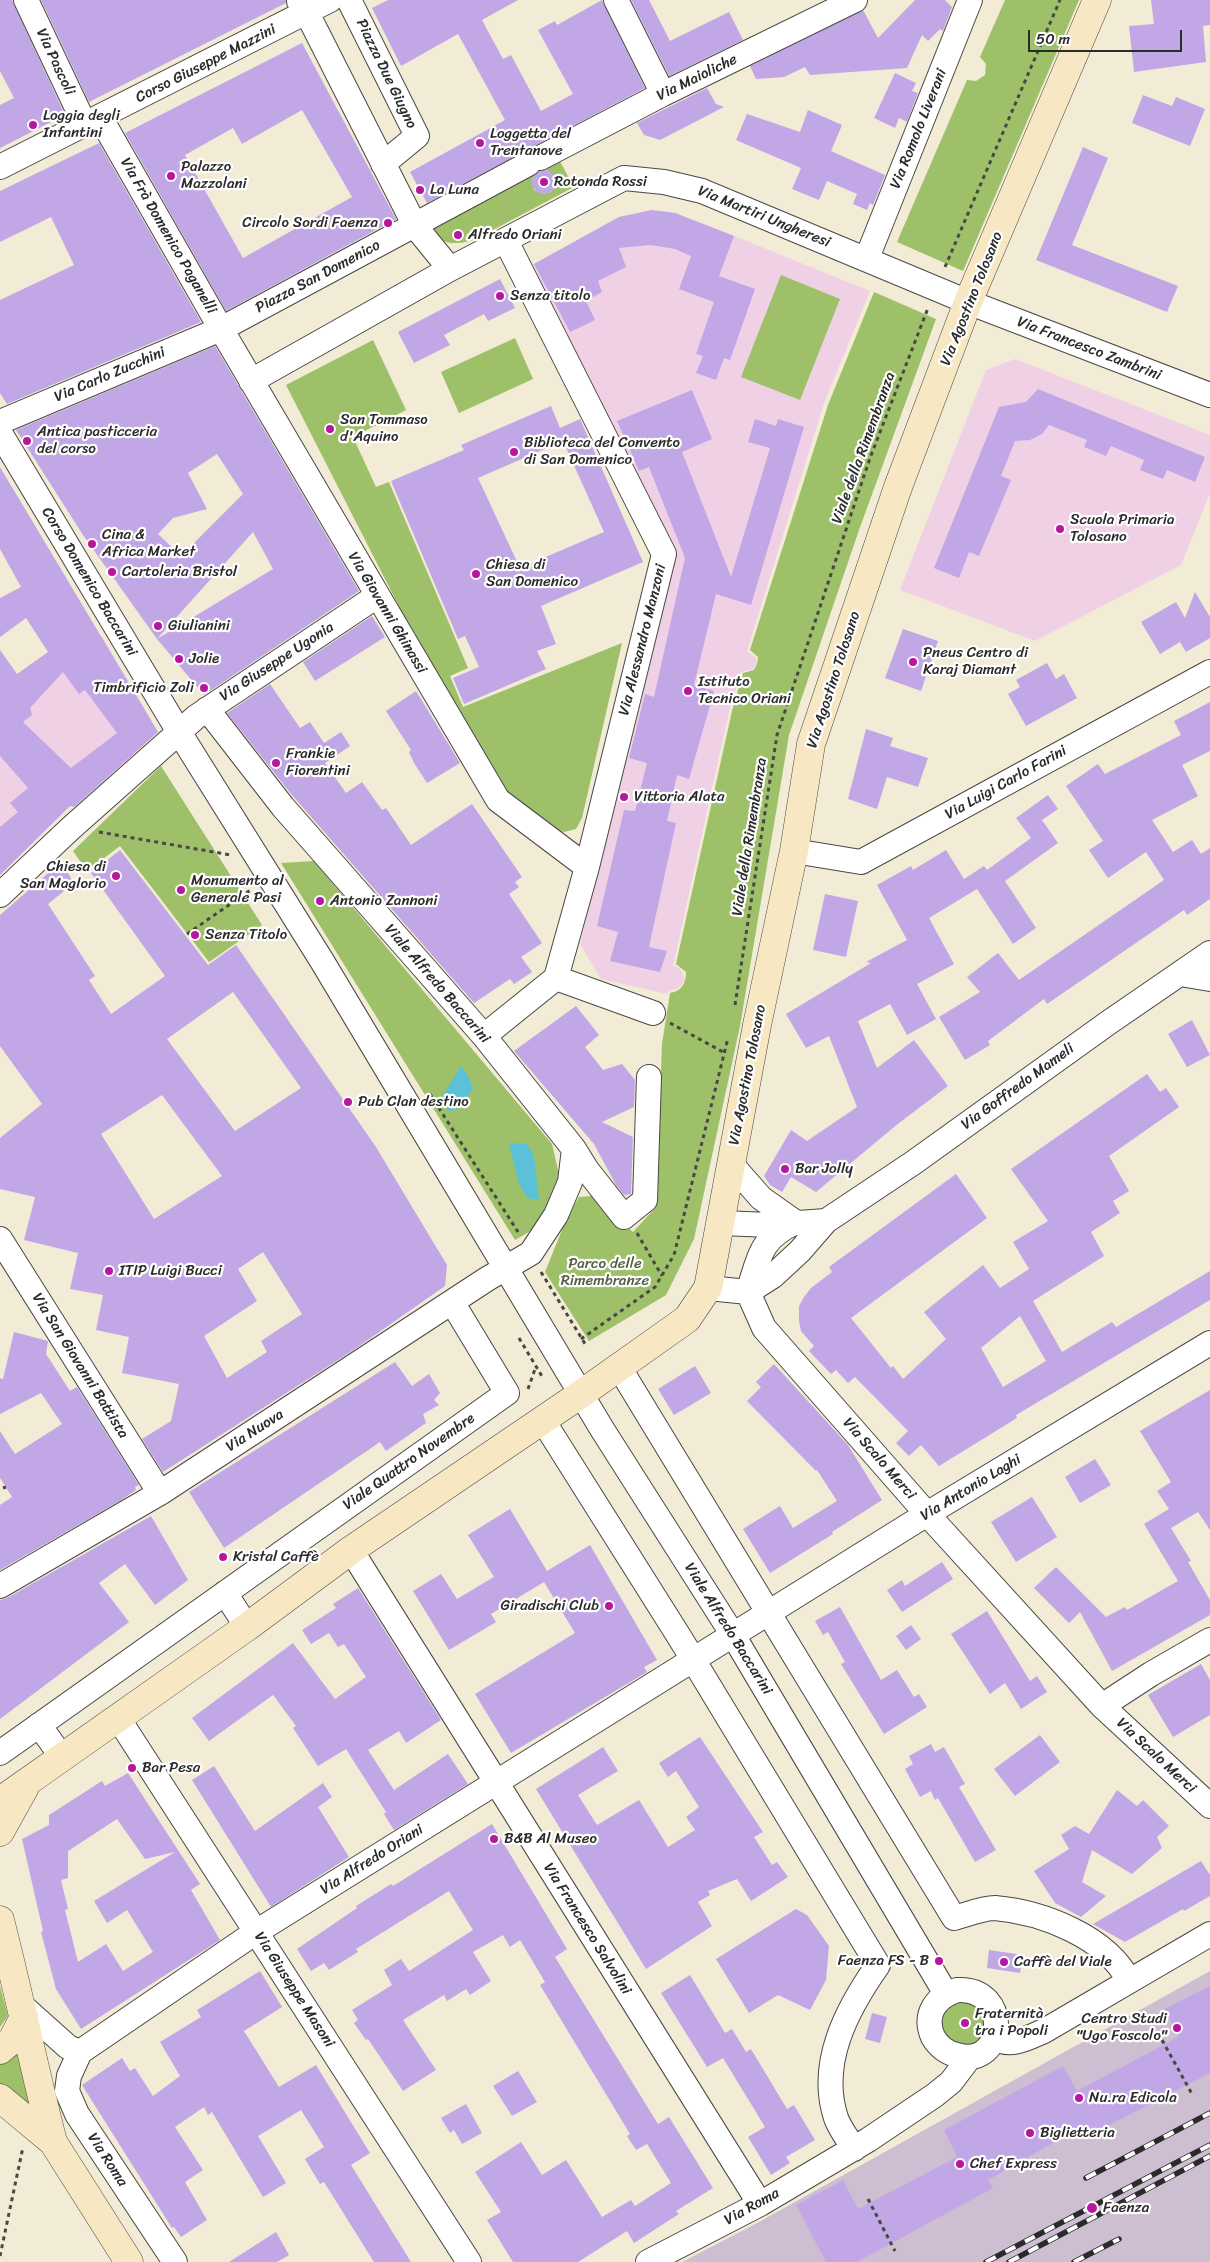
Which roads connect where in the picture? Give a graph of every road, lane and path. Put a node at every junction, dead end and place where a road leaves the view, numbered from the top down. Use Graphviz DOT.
graph roads {
  1 [pos="26,0"];
  2 [pos="330,0"];
  3 [pos="349,0"];
  4 [pos="616,0"];
  5 [pos="855,0"];
  6 [pos="970,0"];
  7 [pos="1060,0"];
  8 [pos="1097,0"];
  9 [pos="302,7"];
  10 [pos="663,94"];
  11 [pos="92,121"];
  12 [pos="383,164"];
  13 [pos="0,168"];
  14 [pos="414,226"];
  15 [pos="506,241"];
  16 [pos="867,258"];
  17 [pos="945,267"];
  18 [pos="450,269"];
  19 [pos="968,302"];
  20 [pos="926,312"];
  21 [pos="221,329"];
  22 [pos="251,381"];
  23 [pos="1210,395"];
  24 [pos="0,422"];
  25 [pos="0,433"];
  26 [pos="377,596"];
  27 [pos="1210,672"];
  28 [pos="207,709"];
  29 [pos="178,732"];
  30 [pos="71,828"];
  31 [pos="794,851"];
  32 [pos="236,856"];
  33 [pos="587,867"];
  34 [pos="254,887"];
  35 [pos="0,895"];
  36 [pos="187,934"];
  37 [pos="1210,953"];
  38 [pos="1180,974"];
  39 [pos="556,978"];
  40 [pos="1210,979"];
  41 [pos="653,1013"];
  42 [pos="733,1014"];
  43 [pos="729,1034"];
  44 [pos="484,1036"];
  45 [pos="725,1053"];
  46 [pos="649,1077"];
  47 [pos="574,1149"];
  48 [pos="732,1164"];
  49 [pos="624,1217"];
  50 [pos="826,1221"];
  51 [pos="795,1222"];
  52 [pos="721,1223"];
  53 [pos="0,1239"];
  54 [pos="531,1253"];
  55 [pos="505,1268"];
  56 [pos="662,1276"];
  57 [pos="708,1288"];
  58 [pos="748,1292"];
  59 [pos="452,1302"];
  60 [pos="581,1338"];
  61 [pos="1210,1342"];
  62 [pos="587,1347"];
  63 [pos="619,1367"];
  64 [pos="581,1394"];
  65 [pos="542,1419"];
  66 [pos="160,1492"];
  67 [pos="927,1514"];
  68 [pos="351,1550"];
  69 [pos="0,1586"];
  70 [pos="225,1593"];
  71 [pos="770,1612"];
  72 [pos="247,1627"];
  73 [pos="732,1636"];
  74 [pos="1210,1640"];
  75 [pos="693,1660"];
  76 [pos="1102,1706"];
  77 [pos="118,1718"];
  78 [pos="39,1725"];
  79 [pos="0,1753"];
  80 [pos="62,1757"];
  81 [pos="27,1783"];
  82 [pos="496,1783"];
  83 [pos="0,1801"];
  84 [pos="1210,1806"];
  85 [pos="0,1832"];
  86 [pos="0,1920"];
  87 [pos="256,1932"];
  88 [pos="1210,1934"];
  89 [pos="1129,1981"];
  90 [pos="947,1995"];
  91 [pos="22,2011"];
  92 [pos="994,2038"];
  93 [pos="1162,2040"];
  94 [pos="0,2050"];
  95 [pos="80,2052"];
  96 [pos="970,2057"];
  97 [pos="1192,2094"];
  98 [pos="2,2103"];
  99 [pos="28,2121"];
  100 [pos="53,2142"];
  101 [pos="854,2148"];
  102 [pos="868,2199"];
  103 [pos="760,2204"];
  104 [pos="895,2251"];
  105 [pos="0,2256"];
  106 [pos="129,2262"];
  107 [pos="174,2262"];
  108 [pos="469,2262"];
  109 [pos="648,2262"];
  1 -- 11 [label="street, Via Pascoli"];
  2 -- 9 [label="street, Corso Giuseppe Mazzini"];
  3 -- 12 [label="street, Piazza Due Giugno"];
  4 -- 10 [label="street"];
  5 -- 10 [label="street, Via Maioliche"];
  6 -- 16 [label="street, Via Romolo Liverani"];
  7 -- 17 [label="path"];
  8 -- 19 [label="main road, Via Agostino Tolosano"];
  9 -- 11 [label="street, Corso Giuseppe Mazzini"];
  9 -- 12 [label="street"];
  10 -- 14 [label="street, Via Maioliche"];
  11 -- 13 [label="street, Corso Giuseppe Mazzini"];
  11 -- 21 [label="street, Via Frà Domenico Paganelli"];
  12 -- 14 [label="street"];
  14 -- 18 [label="street"];
  14 -- 21 [label="street, Piazza San Domenico"];
  15 -- 16 [label="street, Via Martiri Ungheresi"];
  15 -- 18 [label="street, Via Martiri Ungheresi"];
  15 -- 33 [label="street, Via Alessandro Manzoni"];
  16 -- 19 [label="street, Via Martiri Ungheresi"];
  18 -- 22 [label="street, Via Martiri Ungheresi"];
  19 -- 23 [label="street, Via Francesco Zambrini"];
  19 -- 31 [label="main road, Via Agostino Tolosano"];
  20 -- 42 [label="path, Viale della Rimembranza"];
  21 -- 22 [label="street, Via Giovanni Ghinassi"];
  21 -- 24 [label="street, Via Carlo Zucchini"];
  22 -- 26 [label="street, Via Giovanni Ghinassi"];
  25 -- 29 [label="street, Corso Domenico Baccarini"];
  26 -- 28 [label="street, Via Giuseppe Ugonia"];
  26 -- 33 [label="street, Via Giovanni Ghinassi"];
  27 -- 31 [label="street, Via Luigi Carlo Farini"];
  28 -- 29 [label="street, Via Giuseppe Ugonia"];
  28 -- 44 [label="street, Viale Alfredo Baccarini"];
  29 -- 30 [label="street, Via Giuseppe Ugonia"];
  29 -- 55 [label="street, Viale Alfredo Baccarini"];
  30 -- 32 [label="path"];
  30 -- 35 [label="street, Via Giuseppe Ugonia"];
  31 -- 48 [label="main road, Via Agostino Tolosano"];
  33 -- 39 [label="street, Via Alessandro Manzoni"];
  34 -- 36 [label="path"];
  37 -- 38 [label="street, Via Goffredo Mameli"];
  38 -- 40 [label="street"];
  38 -- 50 [label="street, Via Goffredo Mameli"];
  39 -- 41 [label="street"];
  39 -- 44 [label="street"];
  41 -- 45 [label="path"];
  43 -- 45 [label="path"];
  44 -- 47 [label="street, Viale Alfredo Baccarini"];
  45 -- 56 [label="path"];
  46 -- 49 [label="street"];
  47 -- 49 [label="street"];
  47 -- 54 [label="street"];
  48 -- 51 [label="street"];
  48 -- 52 [label="main road, Via Agostino Tolosano"];
  49 -- 56 [label="path"];
  50 -- 51 [label="street"];
  50 -- 58 [label="street, Via Goffredo Mameli"];
  51 -- 52 [label="street"];
  51 -- 58 [label="street"];
  52 -- 57 [label="main road, Via Agostino Tolosano"];
  53 -- 66 [label="street, Via San Giovanni Battista"];
  54 -- 55 [label="street"];
  54 -- 60 [label="path"];
  55 -- 59 [label="street, Via Nuova"];
  55 -- 64 [label="street, Viale Alfredo Baccarini"];
  56 -- 60 [label="path"];
  57 -- 58 [label="street"];
  57 -- 63 [label="main road, Via Agostino Tolosano"];
  58 -- 67 [label="street, Via Scalo Merci"];
  59 -- 66 [label="street, Via Nuova"];
  59 -- 70 [label="street, Viale Quattro Novembre"];
  60 -- 62 [label="path"];
  61 -- 67 [label="street, Via Antonio Laghi"];
  63 -- 64 [label="main road, Via Agostino Tolosano"];
  63 -- 71 [label="street"];
  64 -- 65 [label="main road"];
  64 -- 73 [label="street, Viale Alfredo Baccarini"];
  65 -- 68 [label="main road"];
  65 -- 75 [label="street"];
  66 -- 69 [label="street, Via Nuova"];
  67 -- 71 [label="street, Via Antonio Laghi"];
  67 -- 76 [label="street, Via Scalo Merci"];
  68 -- 72 [label="main road"];
  68 -- 82 [label="street, Via Francesco Salvolini"];
  70 -- 72 [label="street"];
  70 -- 78 [label="street, Viale Quattro Novembre"];
  71 -- 73 [label="street, Via Antonio Laghi"];
  71 -- 89 [label="street"];
  72 -- 77 [label="main road"];
  73 -- 75 [label="street, Via Alfredo Oriani"];
  73 -- 90 [label="street, Viale Alfredo Baccarini"];
  74 -- 76 [label="street, Via Scalo Merci"];
  75 -- 82 [label="street, Via Alfredo Oriani"];
  75 -- 101 [label="street"];
  76 -- 84 [label="street, Via Scalo Merci"];
  77 -- 80 [label="main road"];
  77 -- 87 [label="street, Via Giuseppe Masoni"];
  78 -- 79 [label="street, Viale Quattro Novembre"];
  78 -- 80 [label="street"];
  80 -- 81 [label="main road"];
  81 -- 83 [label="main road"];
  81 -- 85 [label="main road"];
  82 -- 87 [label="street, Via Alfredo Oriani"];
  82 -- 103 [label="street, Via Francesco Salvolini"];
  86 -- 91 [label="main road"];
  87 -- 95 [label="street, Via Alfredo Oriani"];
  87 -- 108 [label="street, Via Giuseppe Masoni"];
  88 -- 89 [label="street"];
  89 -- 92 [label="street"];
  90 -- 92 [label="street"];
  90 -- 96 [label="street"];
  91 -- 94 [label="main road"];
  91 -- 95 [label="street"];
  91 -- 100 [label="main road"];
  92 -- 96 [label="street"];
  93 -- 97 [label="path"];
  95 -- 107 [label="street, Via Roma"];
  96 -- 101 [label="street, Via Roma"];
  98 -- 99 [label="main road"];
  99 -- 100 [label="main road"];
  99 -- 105 [label="path"];
  100 -- 106 [label="main road"];
  101 -- 103 [label="street, Via Roma"];
  102 -- 104 [label="path"];
  103 -- 109 [label="street, Via Roma"];
}
